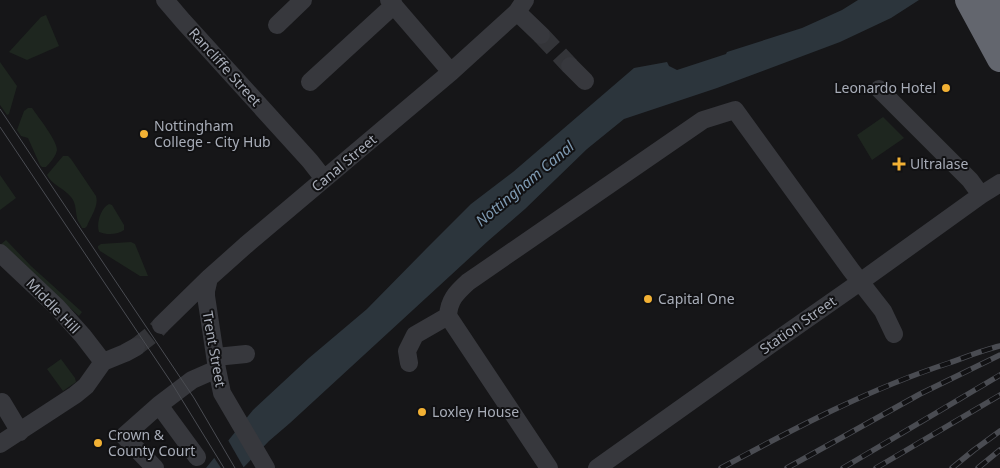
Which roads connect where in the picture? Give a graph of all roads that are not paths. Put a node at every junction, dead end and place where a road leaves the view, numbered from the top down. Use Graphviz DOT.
graph roads {
  1 [pos="165,0"];
  2 [pos="303,0"];
  3 [pos="968,0"];
  4 [pos="990,0"];
  5 [pos="392,2"];
  6 [pos="521,6"];
  7 [pos="1000,19"];
  8 [pos="277,25"];
  9 [pos="541,35"];
  10 [pos="1000,59"];
  11 [pos="570,66"];
  12 [pos="451,72"];
  13 [pos="585,81"];
  14 [pos="310,82"];
  15 [pos="879,88"];
  16 [pos="324,179"];
  17 [pos="1000,183"];
  18 [pos="980,195"];
  19 [pos="0,253"];
  20 [pos="210,278"];
  21 [pos="860,282"];
  22 [pos="448,316"];
  23 [pos="161,325"];
  24 [pos="894,334"];
  25 [pos="136,347"];
  26 [pos="246,354"];
  27 [pos="103,362"];
  28 [pos="216,363"];
  29 [pos="409,363"];
  30 [pos="2,402"];
  31 [pos="159,405"];
  32 [pos="20,432"];
  33 [pos="0,444"];
  34 [pos="197,457"];
  35 [pos="265,465"];
  36 [pos="155,468"];
  37 [pos="550,468"];
  38 [pos="597,468"];
  1 -- 16 [label="street, Rancliffe Street"];
  2 -- 8 [label="street"];
  3 -- 10 [label="highway"];
  4 -- 7 [label="highway"];
  5 -- 12 [label="street"];
  5 -- 14 [label="street"];
  6 -- 9 [label="street"];
  6 -- 12 [label="street, Canal Street"];
  11 -- 13 [label="street"];
  12 -- 16 [label="street, Canal Street"];
  15 -- 18 [label="street"];
  16 -- 20 [label="street, Canal Street"];
  17 -- 18 [label="street, Station Street"];
  18 -- 21 [label="street, Station Street"];
  19 -- 27 [label="street, Middle Hill"];
  20 -- 23 [label="street, Canal Street"];
  20 -- 28 [label="street, Trent Street"];
  21 -- 22 [label="street"];
  21 -- 24 [label="street"];
  21 -- 38 [label="street, Station Street"];
  22 -- 29 [label="street"];
  22 -- 37 [label="street"];
  25 -- 27 [label="street"];
  26 -- 28 [label="street"];
  27 -- 32 [label="street"];
  28 -- 31 [label="street"];
  28 -- 35 [label="street, Trent Street"];
  30 -- 32 [label="street"];
  31 -- 34 [label="street"];
  31 -- 36 [label="street"];
  32 -- 33 [label="street"];
}
